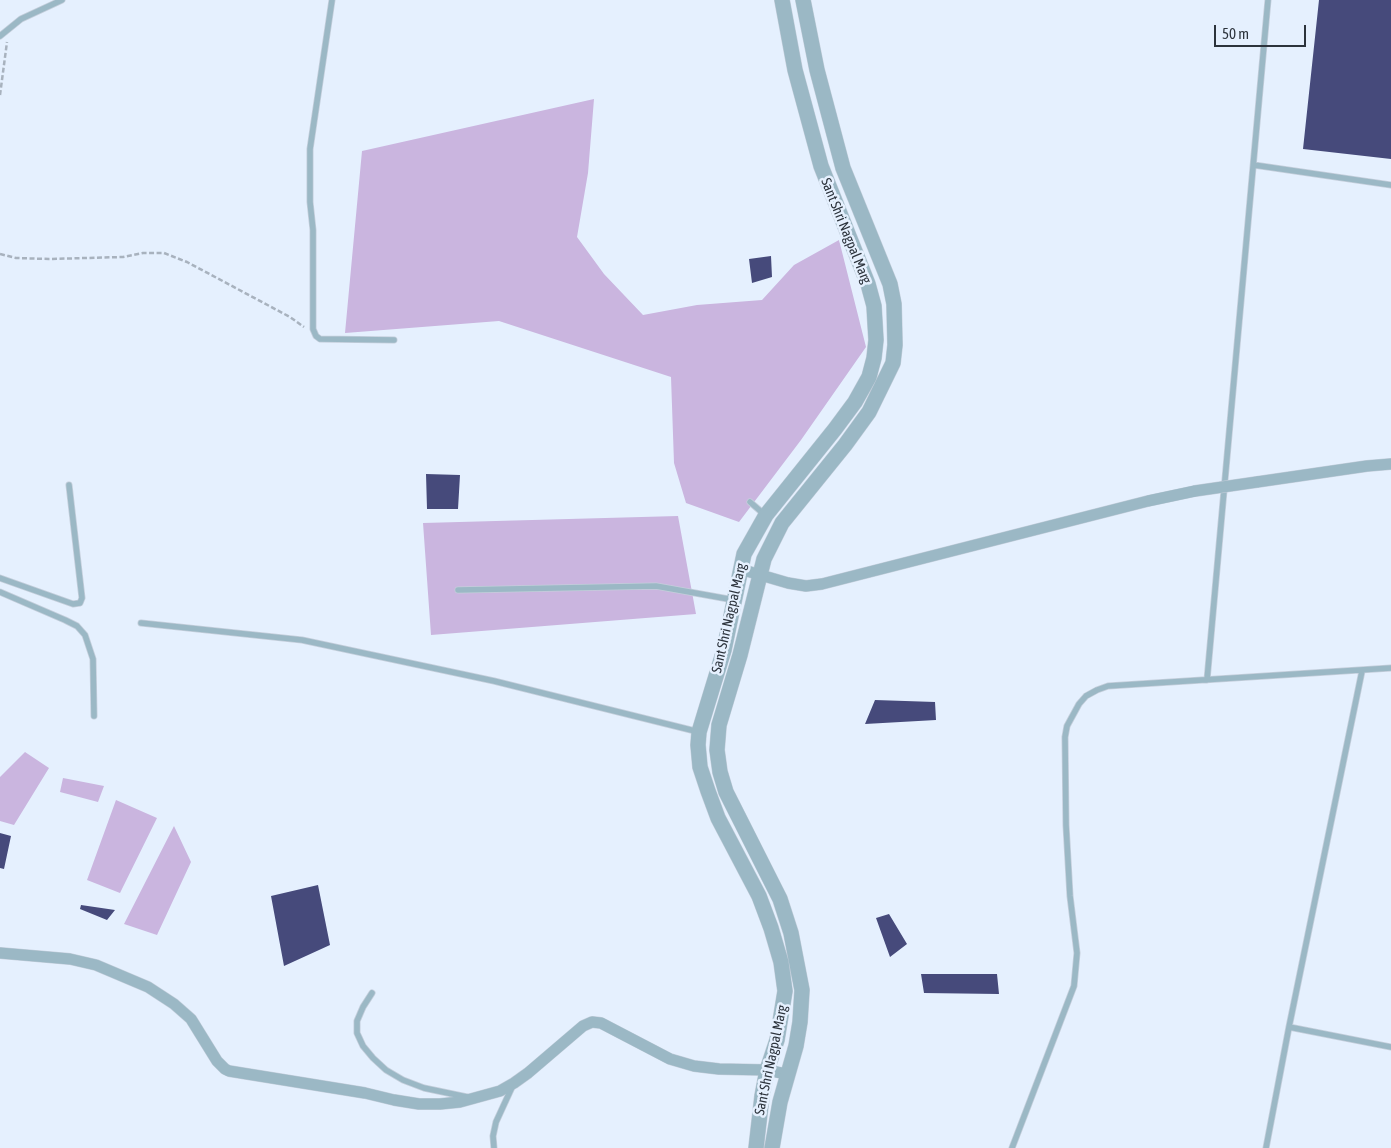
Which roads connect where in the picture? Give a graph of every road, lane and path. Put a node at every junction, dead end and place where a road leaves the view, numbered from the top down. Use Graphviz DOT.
graph roads {
  1 [pos="62,0"];
  2 [pos="332,0"];
  3 [pos="782,0"];
  4 [pos="803,0"];
  5 [pos="1268,0"];
  6 [pos="8,28"];
  7 [pos="0,36"];
  8 [pos="0,95"];
  9 [pos="1254,165"];
  10 [pos="1391,185"];
  11 [pos="0,254"];
  12 [pos="316,336"];
  13 [pos="394,340"];
  14 [pos="1391,464"];
  15 [pos="69,485"];
  16 [pos="750,502"];
  17 [pos="766,515"];
  18 [pos="740,569"];
  19 [pos="759,574"];
  20 [pos="0,578"];
  21 [pos="458,590"];
  22 [pos="0,592"];
  23 [pos="734,600"];
  24 [pos="140,622"];
  25 [pos="1391,668"];
  26 [pos="1362,671"];
  27 [pos="1207,680"];
  28 [pos="94,716"];
  29 [pos="699,732"];
  30 [pos="0,953"];
  31 [pos="372,993"];
  32 [pos="1289,1027"];
  33 [pos="1391,1047"];
  34 [pos="767,1070"];
  35 [pos="786,1074"];
  36 [pos="514,1083"];
  37 [pos="474,1098"];
  38 [pos="494,1148"];
  39 [pos="756,1148"];
  40 [pos="772,1148"];
  41 [pos="1012,1148"];
  42 [pos="1266,1148"];
  1 -- 6 [label="lane"];
  2 -- 12 [label="lane"];
  3 -- 17 [label="street, Sant Shri Nagpal Marg"];
  4 -- 19 [label="street, Sant Shri Nagpal Marg"];
  5 -- 9 [label="lane"];
  6 -- 7 [label="lane"];
  6 -- 8 [label="path"];
  9 -- 10 [label="lane"];
  9 -- 27 [label="lane"];
  11 -- 12 [label="path"];
  12 -- 13 [label="lane"];
  14 -- 19 [label="street, bridge"];
  15 -- 20 [label="lane"];
  16 -- 17 [label="lane"];
  17 -- 18 [label="street, Sant Shri Nagpal Marg"];
  18 -- 19 [label="street"];
  18 -- 23 [label="street, Sant Shri Nagpal Marg"];
  19 -- 35 [label="street, Sant Shri Nagpal Marg"];
  21 -- 23 [label="lane"];
  22 -- 28 [label="lane"];
  23 -- 29 [label="street, Sant Shri Nagpal Marg"];
  24 -- 29 [label="lane"];
  25 -- 26 [label="lane"];
  26 -- 27 [label="lane"];
  26 -- 32 [label="lane"];
  27 -- 41 [label="lane"];
  29 -- 34 [label="street, Sant Shri Nagpal Marg"];
  30 -- 37 [label="street"];
  31 -- 37 [label="lane"];
  32 -- 33 [label="lane"];
  32 -- 42 [label="lane"];
  34 -- 35 [label="street"];
  34 -- 36 [label="street"];
  34 -- 39 [label="street, Sant Shri Nagpal Marg"];
  35 -- 40 [label="street, Sant Shri Nagpal Marg"];
  36 -- 37 [label="street"];
  36 -- 38 [label="lane"];
}
